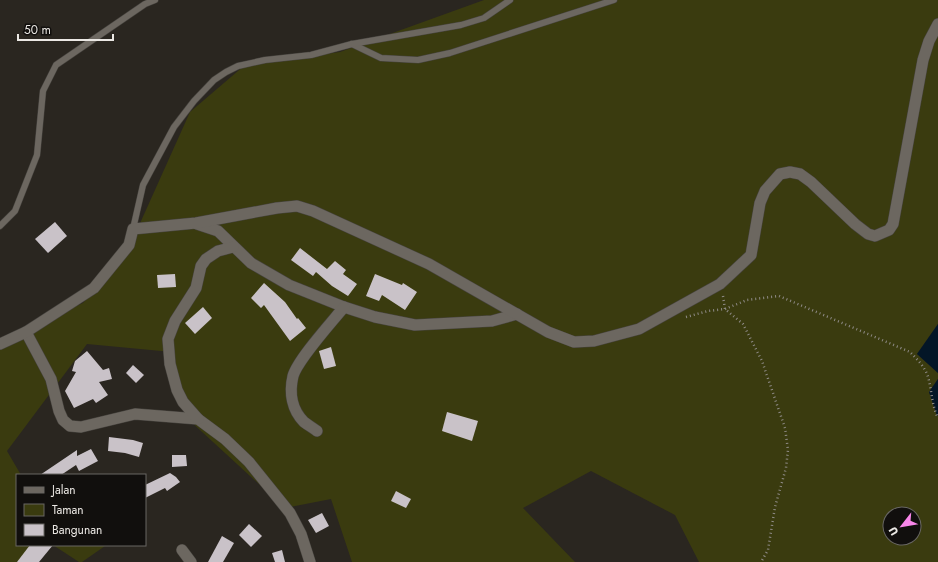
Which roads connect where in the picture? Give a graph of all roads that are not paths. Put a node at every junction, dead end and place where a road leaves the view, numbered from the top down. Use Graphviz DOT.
graph roads {
  1 [pos="155,0"];
  2 [pos="510,0"];
  3 [pos="614,0"];
  4 [pos="938,24"];
  5 [pos="352,44"];
  6 [pos="196,223"];
  7 [pos="0,226"];
  8 [pos="133,229"];
  9 [pos="233,247"];
  10 [pos="344,307"];
  11 [pos="517,314"];
  12 [pos="26,332"];
  13 [pos="0,344"];
  14 [pos="198,419"];
  15 [pos="317,431"];
  16 [pos="182,550"];
  17 [pos="191,562"];
  18 [pos="310,562"];
  1 -- 7 [label="lane"];
  2 -- 5 [label="lane"];
  3 -- 5 [label="lane"];
  4 -- 11 [label="street"];
  5 -- 8 [label="lane"];
  6 -- 8 [label="street"];
  6 -- 9 [label="street"];
  6 -- 11 [label="street"];
  8 -- 12 [label="street"];
  9 -- 10 [label="street"];
  9 -- 14 [label="street"];
  10 -- 11 [label="street"];
  10 -- 15 [label="street"];
  12 -- 13 [label="street"];
  12 -- 14 [label="street"];
  14 -- 18 [label="street"];
  16 -- 17 [label="street"];
}
